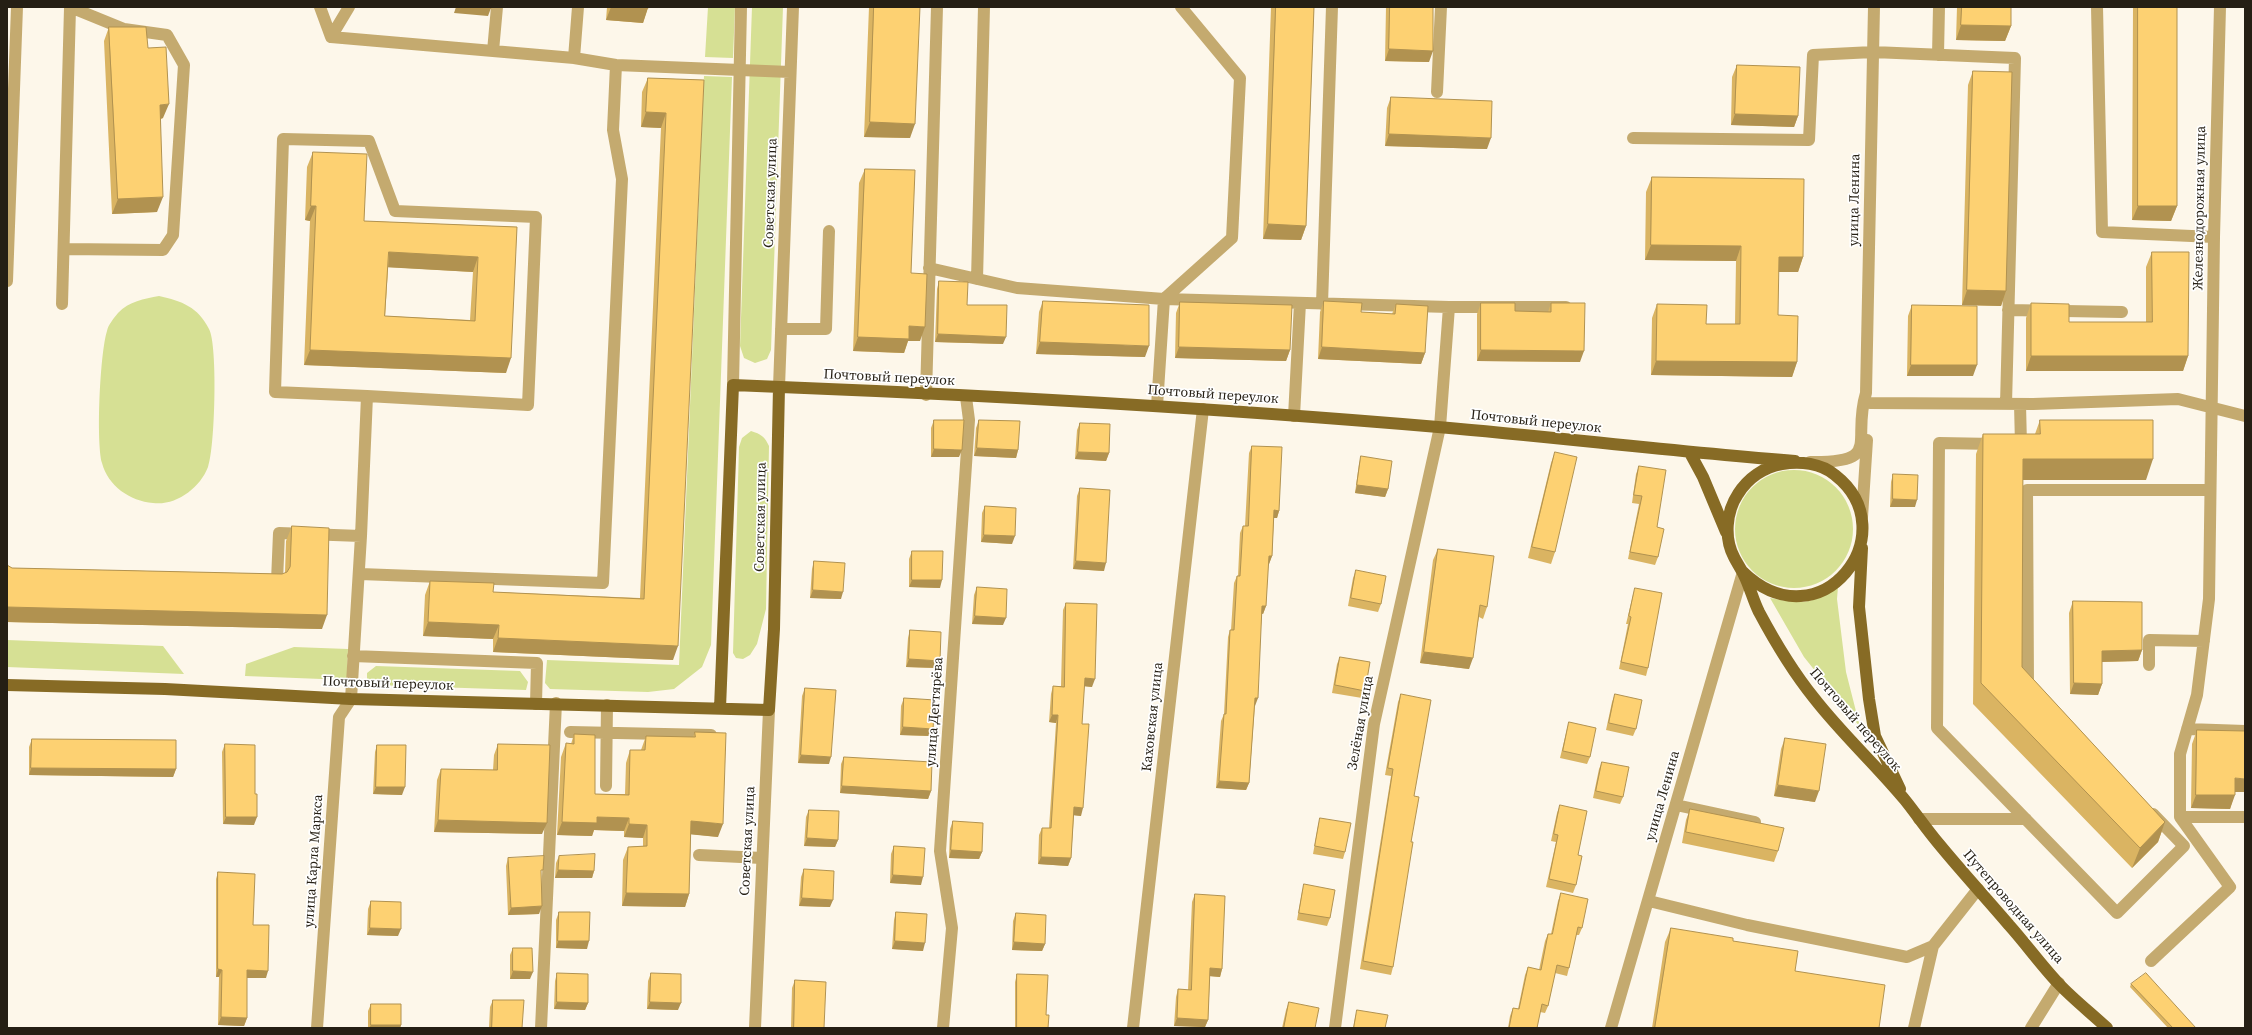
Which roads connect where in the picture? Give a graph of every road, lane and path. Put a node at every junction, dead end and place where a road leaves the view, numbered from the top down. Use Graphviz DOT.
graph roads {
  1 [pos="17,7"];
  2 [pos="70,7"];
  3 [pos="320,7"];
  4 [pos="349,7"];
  5 [pos="497,7"];
  6 [pos="578,7"];
  7 [pos="741,7"];
  8 [pos="793,7"];
  9 [pos="937,7"];
  10 [pos="984,7"];
  11 [pos="1181,7"];
  12 [pos="1332,7"];
  13 [pos="1441,7"];
  14 [pos="1874,7"];
  15 [pos="1939,7"];
  16 [pos="2097,7"];
  17 [pos="2220,7"];
  18 [pos="331,37"];
  19 [pos="493,51"];
  20 [pos="1873,52"];
  21 [pos="1938,54"];
  22 [pos="574,58"];
  23 [pos="616,65"];
  24 [pos="739,70"];
  25 [pos="790,72"];
  26 [pos="1437,92"];
  27 [pos="1633,138"];
  28 [pos="829,231"];
  29 [pos="2214,237"];
  30 [pos="64,250"];
  31 [pos="929,268"];
  32 [pos="977,279"];
  33 [pos="7,281"];
  34 [pos="1164,299"];
  35 [pos="1300,303"];
  36 [pos="62,304"];
  37 [pos="1322,304"];
  38 [pos="1449,307"];
  39 [pos="1579,307"];
  40 [pos="2008,310"];
  41 [pos="2122,312"];
  42 [pos="781,329"];
  43 [pos="733,385"];
  44 [pos="779,387"];
  45 [pos="926,395"];
  46 [pos="367,396"];
  47 [pos="966,397"];
  48 [pos="1868,398"];
  49 [pos="2006,404"];
  50 [pos="2020,404"];
  51 [pos="1157,406"];
  52 [pos="1203,409"];
  53 [pos="2211,409"];
  54 [pos="1294,416"];
  55 [pos="2245,416"];
  56 [pos="1440,427"];
  57 [pos="1690,453"];
  58 [pos="1795,462"];
  59 [pos="2210,490"];
  60 [pos="1862,517"];
  61 [pos="361,536"];
  62 [pos="1728,536"];
  63 [pos="1862,542"];
  64 [pos="1743,572"];
  65 [pos="360,574"];
  66 [pos="253,580"];
  67 [pos="2204,641"];
  68 [pos="353,656"];
  69 [pos="2149,666"];
  70 [pos="7,685"];
  71 [pos="2037,696"];
  72 [pos="351,699"];
  73 [pos="556,703"];
  74 [pos="536,704"];
  75 [pos="607,705"];
  76 [pos="720,708"];
  77 [pos="769,710"];
  78 [pos="2187,729"];
  79 [pos="2245,731"];
  80 [pos="570,732"];
  81 [pos="607,733"];
  82 [pos="719,735"];
  83 [pos="606,786"];
  84 [pos="1904,799"];
  85 [pos="1676,805"];
  86 [pos="2146,807"];
  87 [pos="2180,817"];
  88 [pos="2245,817"];
  89 [pos="1919,819"];
  90 [pos="2026,819"];
  91 [pos="1756,823"];
  92 [pos="699,855"];
  93 [pos="762,858"];
  94 [pos="1978,889"];
  95 [pos="1649,901"];
  96 [pos="1933,946"];
  97 [pos="2151,961"];
  98 [pos="2059,983"];
  99 [pos="317,1028"];
  100 [pos="542,1028"];
  101 [pos="755,1028"];
  102 [pos="943,1028"];
  103 [pos="1133,1028"];
  104 [pos="1335,1028"];
  105 [pos="1611,1028"];
  106 [pos="1914,1028"];
  107 [pos="2031,1028"];
  108 [pos="2107,1028"];
  1 -- 33 [label="street"];
  2 -- 30 [label="street"];
  2 -- 30 [label="street"];
  3 -- 18 [label="street"];
  4 -- 18 [label="street"];
  5 -- 19 [label="street"];
  6 -- 22 [label="street"];
  7 -- 24 [label="street"];
  8 -- 25 [label="street, Советская улица"];
  9 -- 31 [label="street"];
  10 -- 32 [label="street"];
  11 -- 34 [label="street"];
  12 -- 37 [label="street"];
  13 -- 26 [label="street"];
  14 -- 20 [label="street, улица Ленина"];
  15 -- 21 [label="street"];
  16 -- 29 [label="street"];
  17 -- 29 [label="street, Железнодорожная улица"];
  18 -- 19 [label="street"];
  19 -- 22 [label="street"];
  20 -- 21 [label="street"];
  20 -- 27 [label="street"];
  20 -- 48 [label="street, улица Ленина"];
  21 -- 40 [label="street"];
  22 -- 23 [label="street"];
  23 -- 24 [label="street"];
  23 -- 65 [label="street"];
  24 -- 25 [label="street"];
  24 -- 43 [label="street"];
  25 -- 42 [label="street, Советская улица"];
  28 -- 42 [label="street"];
  29 -- 53 [label="street, Железнодорожная улица"];
  30 -- 36 [label="street"];
  31 -- 32 [label="street"];
  31 -- 45 [label="street"];
  32 -- 34 [label="street"];
  34 -- 35 [label="street"];
  34 -- 51 [label="street"];
  35 -- 37 [label="street"];
  35 -- 54 [label="street"];
  37 -- 38 [label="street"];
  38 -- 39 [label="street"];
  38 -- 56 [label="street, Зелёная улица"];
  40 -- 41 [label="street"];
  40 -- 49 [label="street"];
  42 -- 44 [label="street, Советская улица"];
  43 -- 44 [label="main road, Почтовый переулок"];
  43 -- 76 [label="main road"];
  44 -- 45 [label="main road, Почтовый переулок"];
  44 -- 77 [label="main road, Советская улица"];
  45 -- 47 [label="main road, Почтовый переулок"];
  46 -- 46 [label="street"];
  46 -- 61 [label="street"];
  47 -- 51 [label="main road, Почтовый переулок"];
  47 -- 102 [label="street, улица Дегтярёва"];
  48 -- 49 [label="street"];
  48 -- 58 [label="street, улица Ленина"];
  48 -- 60 [label="street, улица Ленина"];
  49 -- 50 [label="street"];
  50 -- 53 [label="street"];
  50 -- 90 [label="street"];
  51 -- 52 [label="main road, Почтовый переулок"];
  52 -- 54 [label="main road, Почтовый переулок"];
  52 -- 103 [label="street, Каховская улица"];
  53 -- 55 [label="street"];
  53 -- 59 [label="street, Железнодорожная улица"];
  54 -- 56 [label="main road, Почтовый переулок"];
  56 -- 57 [label="main road, Почтовый переулок"];
  56 -- 104 [label="street, Зелёная улица"];
  57 -- 58 [label="main road, Почтовый переулок"];
  57 -- 62 [label="main road"];
  58 -- 60 [label="main road"];
  58 -- 62 [label="main road"];
  59 -- 67 [label="street, Железнодорожная улица"];
  59 -- 71 [label="street"];
  60 -- 63 [label="main road"];
  61 -- 65 [label="street"];
  61 -- 66 [label="street"];
  62 -- 64 [label="main road"];
  63 -- 64 [label="main road"];
  63 -- 84 [label="main road"];
  64 -- 84 [label="main road, Почтовый переулок"];
  64 -- 85 [label="street, улица Ленина"];
  65 -- 68 [label="street"];
  67 -- 69 [label="street"];
  67 -- 78 [label="street, Железнодорожная улица"];
  68 -- 72 [label="street"];
  68 -- 74 [label="street"];
  70 -- 72 [label="main road, Почтовый переулок"];
  72 -- 74 [label="main road, Почтовый переулок"];
  72 -- 99 [label="street, улица Карла Маркса"];
  73 -- 74 [label="main road, Почтовый переулок"];
  73 -- 75 [label="main road, Почтовый переулок"];
  73 -- 100 [label="street"];
  75 -- 76 [label="main road, Почтовый переулок"];
  75 -- 81 [label="street"];
  76 -- 77 [label="main road, Почтовый переулок"];
  77 -- 93 [label="street, Советская улица"];
  78 -- 79 [label="street"];
  78 -- 87 [label="street, Железнодорожная улица"];
  80 -- 81 [label="street"];
  81 -- 82 [label="street"];
  81 -- 83 [label="street"];
  84 -- 89 [label="main road, Путепроводная улица"];
  85 -- 91 [label="street"];
  85 -- 95 [label="street, улица Ленина"];
  86 -- 90 [label="street"];
  87 -- 88 [label="street"];
  87 -- 97 [label="street"];
  89 -- 90 [label="street"];
  89 -- 94 [label="main road, Путепроводная улица"];
  92 -- 93 [label="street"];
  93 -- 101 [label="street, Советская улица"];
  94 -- 96 [label="street"];
  94 -- 98 [label="main road, Путепроводная улица"];
  95 -- 96 [label="street"];
  95 -- 105 [label="street, улица Ленина"];
  96 -- 106 [label="street"];
  98 -- 107 [label="street"];
  98 -- 108 [label="main road, Путепроводная улица"];
}
